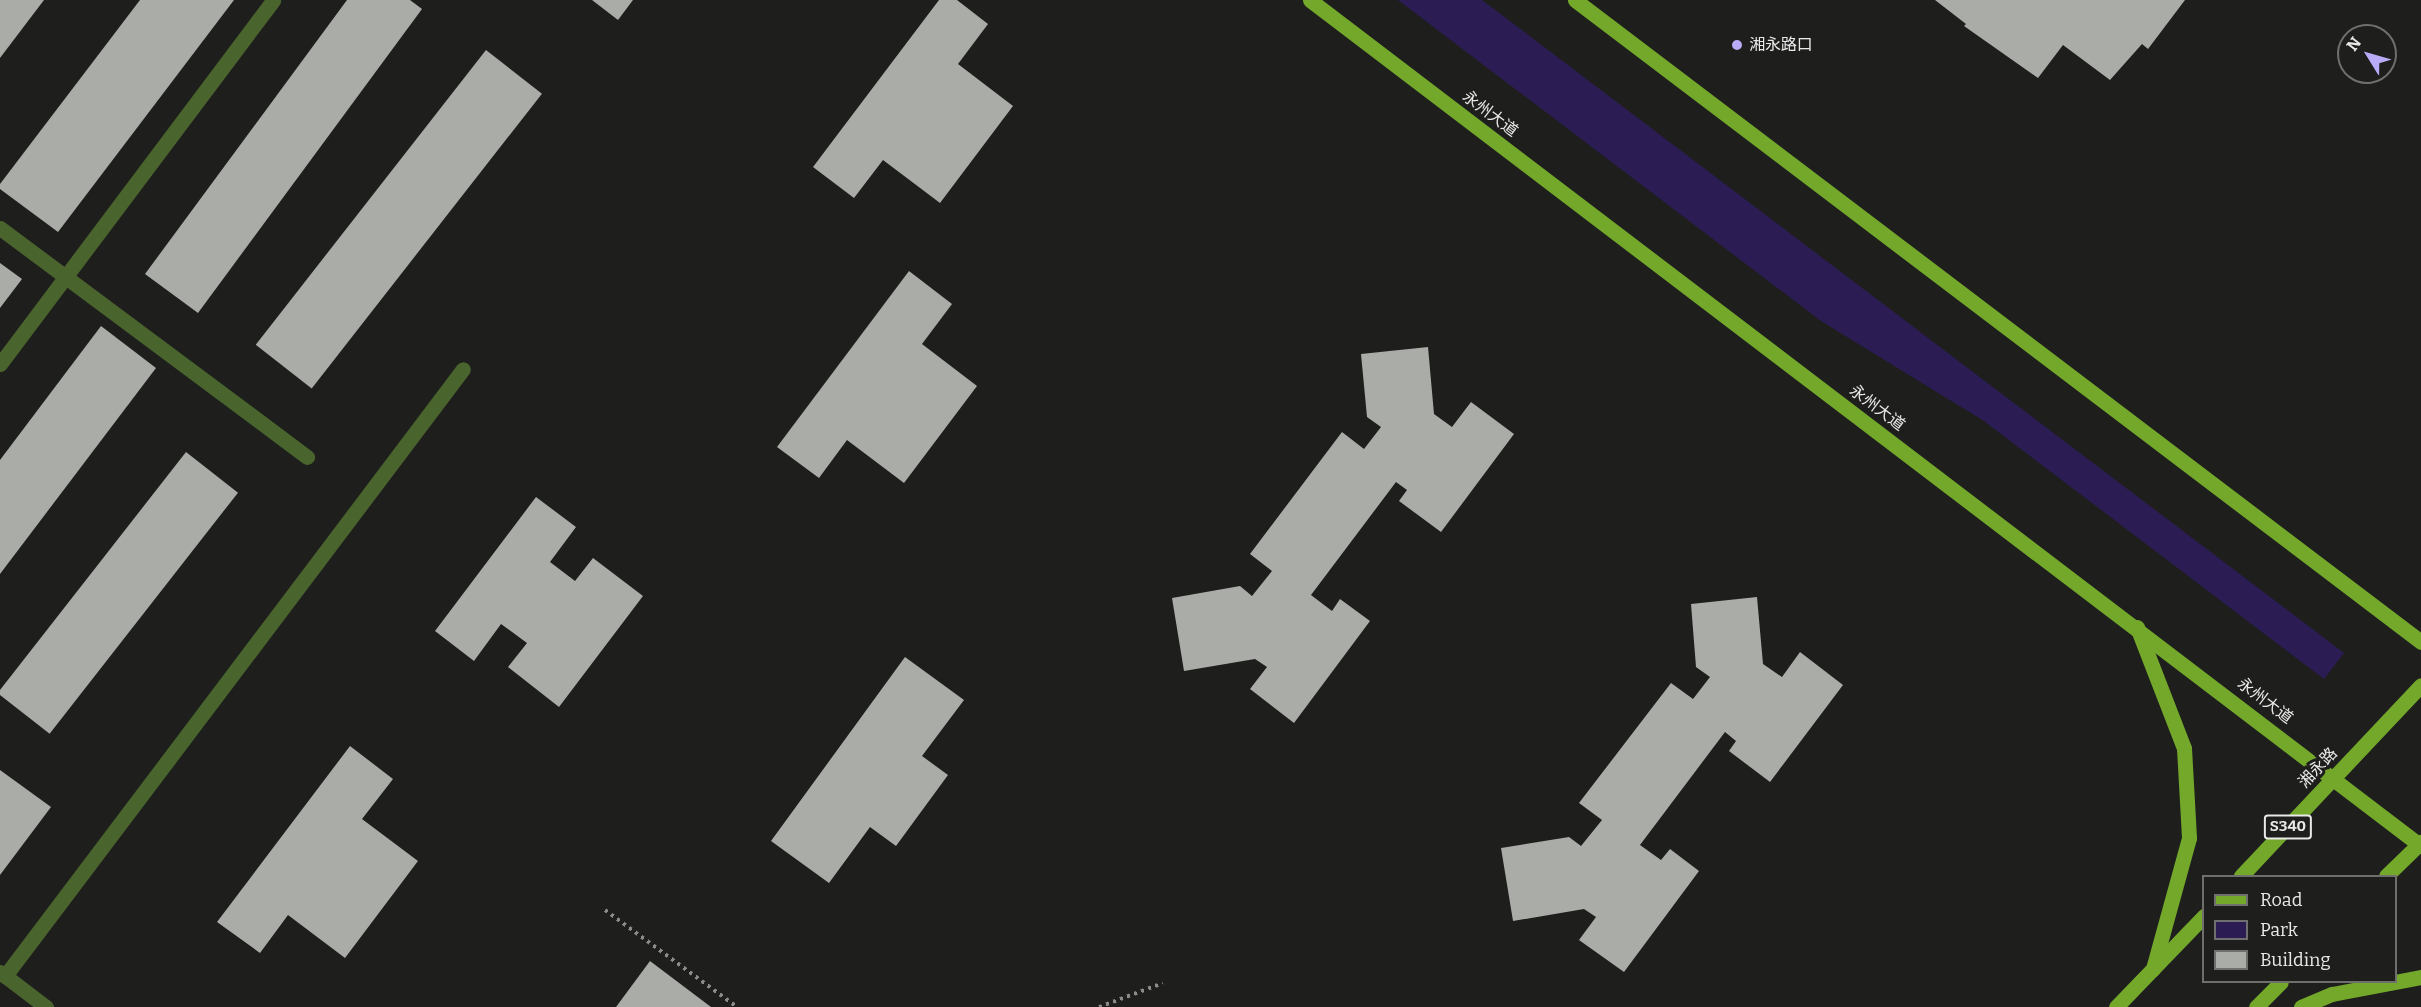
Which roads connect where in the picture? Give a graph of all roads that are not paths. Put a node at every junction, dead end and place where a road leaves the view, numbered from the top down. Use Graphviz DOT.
graph roads {
  1 [pos="273,0"];
  2 [pos="1310,0"];
  3 [pos="1575,0"];
  4 [pos="0,228"];
  5 [pos="65,277"];
  6 [pos="0,364"];
  7 [pos="463,369"];
  8 [pos="307,457"];
  9 [pos="2138,627"];
  10 [pos="2421,642"];
  11 [pos="2421,685"];
  12 [pos="2334,777"];
  13 [pos="2420,844"];
  14 [pos="2242,875"];
  15 [pos="2387,875"];
  16 [pos="2202,918"];
  17 [pos="2153,969"];
  18 [pos="2,974"];
  19 [pos="2421,977"];
  20 [pos="2397,982"];
  21 [pos="2279,983"];
  22 [pos="2390,983"];
  23 [pos="46,1007"];
  24 [pos="2116,1007"];
  25 [pos="2256,1007"];
  26 [pos="2301,1007"];
  1 -- 5 [label="street"];
  2 -- 9 [label="main road, 永州大道"];
  3 -- 10 [label="main road"];
  4 -- 5 [label="street"];
  5 -- 6 [label="street"];
  5 -- 8 [label="street"];
  7 -- 18 [label="street"];
  9 -- 12 [label="main road, 永州大道"];
  9 -- 17 [label="main road"];
  11 -- 12 [label="main road, 湘永路 / S340"];
  12 -- 13 [label="main road, 永州大道"];
  12 -- 14 [label="main road, 湘永路 / S340"];
  13 -- 15 [label="main road"];
  16 -- 17 [label="main road"];
  17 -- 24 [label="main road"];
  18 -- 23 [label="street"];
  19 -- 20 [label="main road"];
  21 -- 25 [label="main road"];
  22 -- 26 [label="main road"];
}
